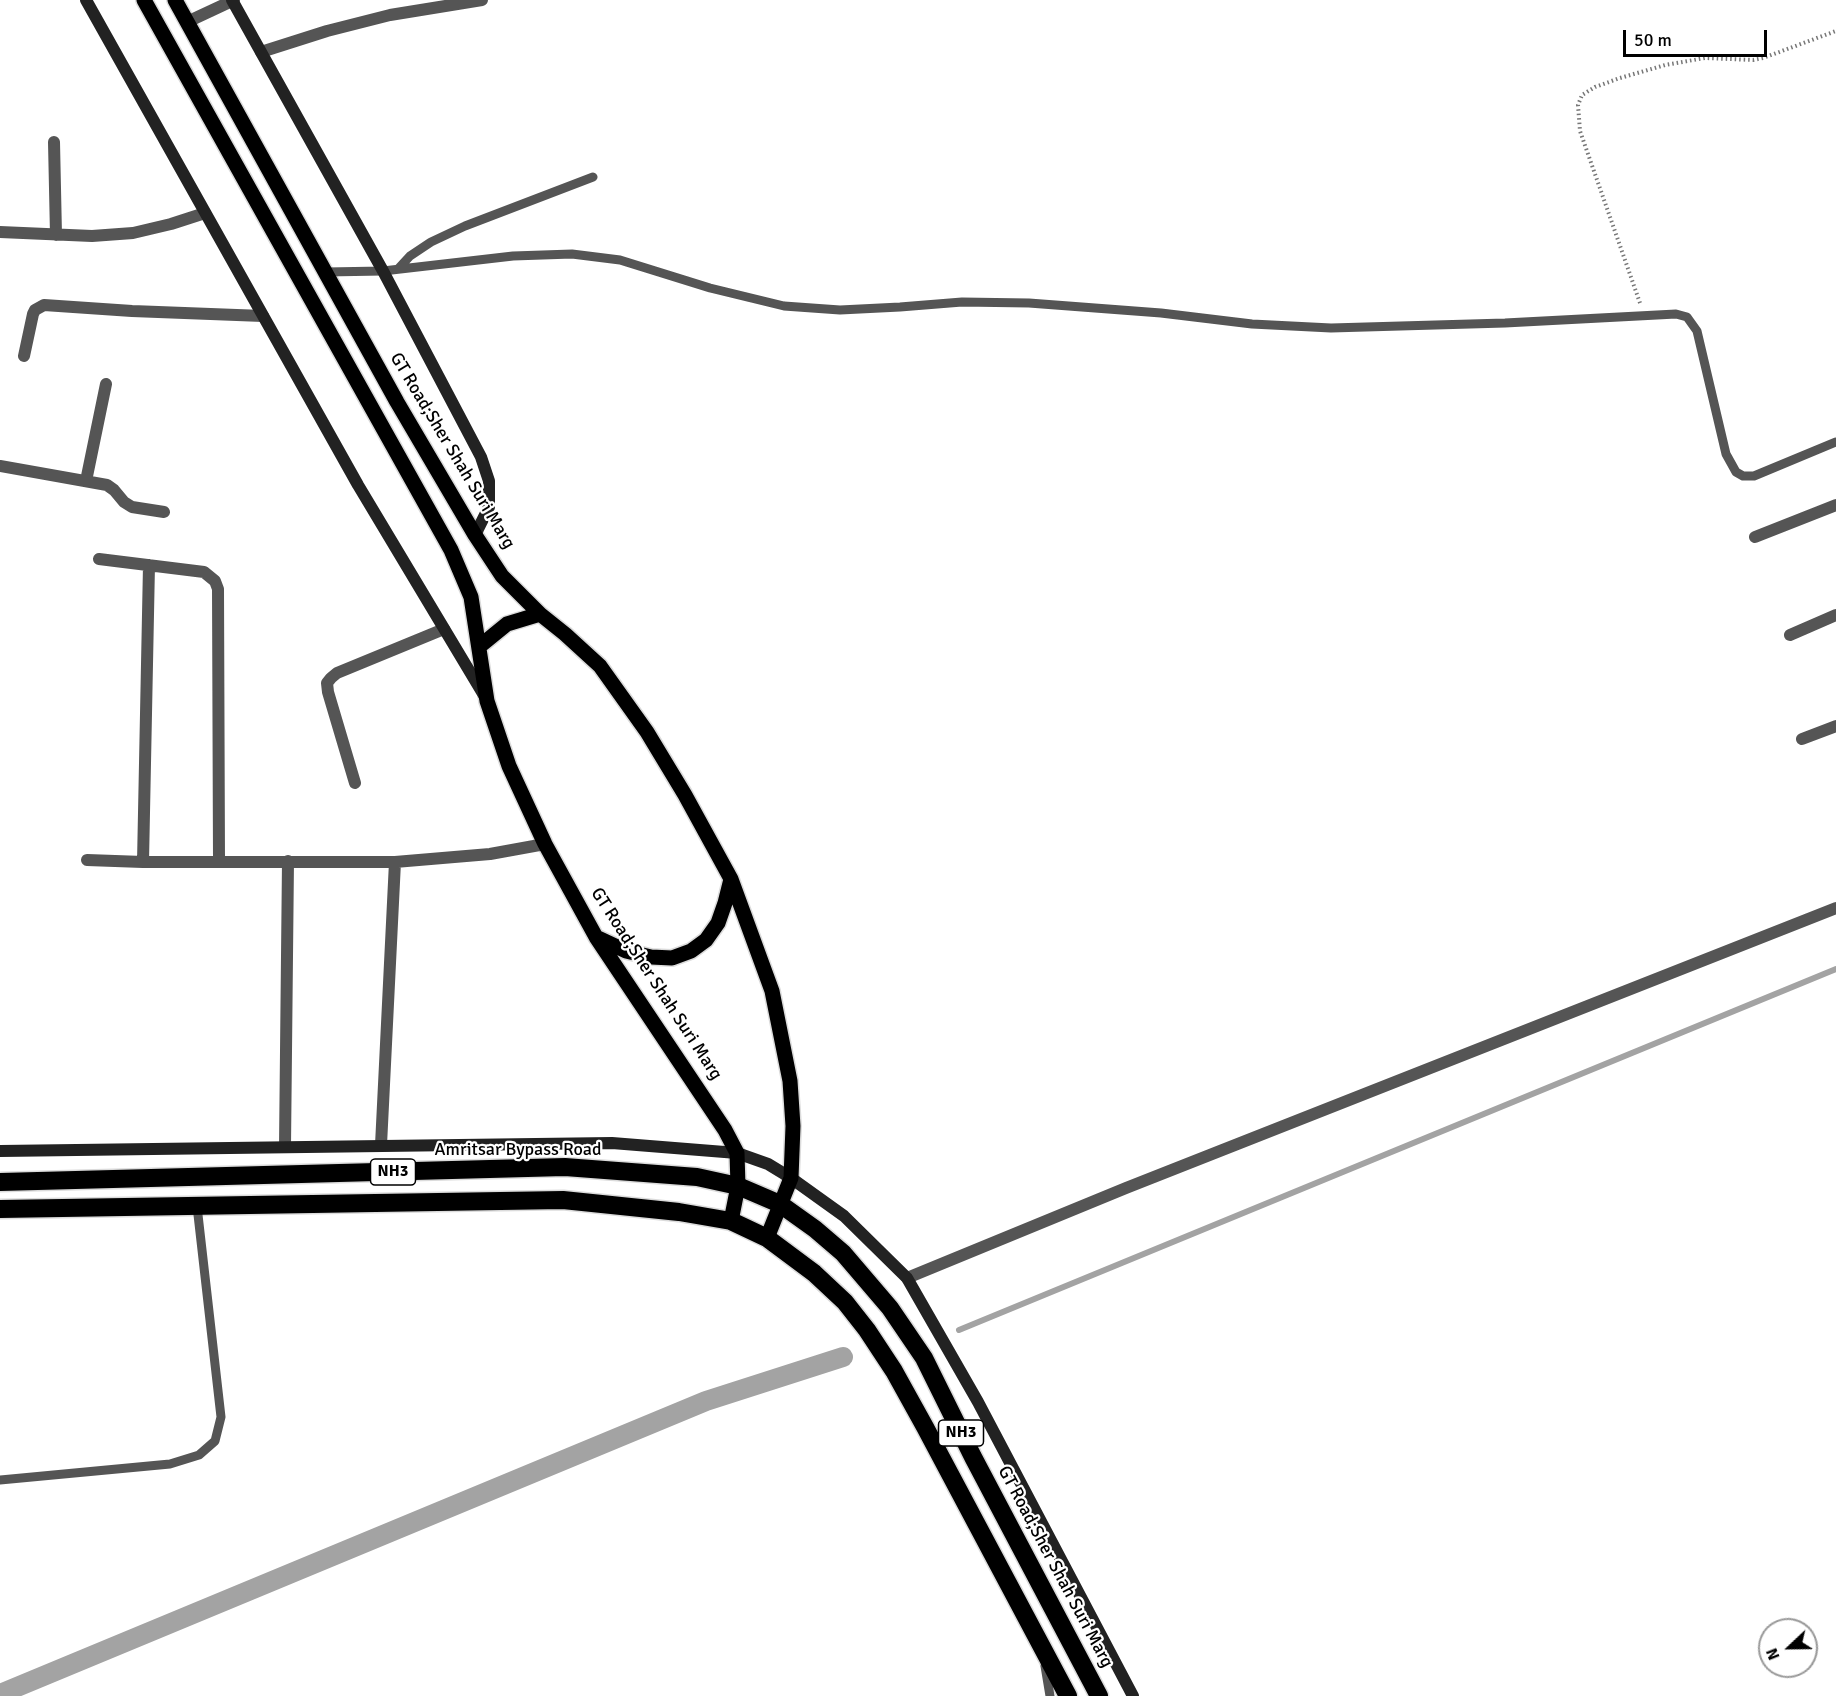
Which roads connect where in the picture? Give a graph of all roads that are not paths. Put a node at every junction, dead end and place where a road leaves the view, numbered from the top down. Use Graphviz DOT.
graph roads {
  1 [pos="87,0"];
  2 [pos="144,0"];
  3 [pos="175,0"];
  4 [pos="233,0"];
  5 [pos="482,0"];
  6 [pos="187,22"];
  7 [pos="261,51"];
  8 [pos="54,142"];
  9 [pos="593,177"];
  10 [pos="205,213"];
  11 [pos="0,232"];
  12 [pos="56,235"];
  13 [pos="398,269"];
  14 [pos="383,271"];
  15 [pos="326,272"];
  16 [pos="263,316"];
  17 [pos="24,356"];
  18 [pos="106,384"];
  19 [pos="1836,442"];
  20 [pos="0,466"];
  21 [pos="86,481"];
  22 [pos="1836,505"];
  23 [pos="164,512"];
  24 [pos="475,535"];
  25 [pos="1755,537"];
  26 [pos="99,559"];
  27 [pos="149,565"];
  28 [pos="540,614"];
  29 [pos="1836,615"];
  30 [pos="444,628"];
  31 [pos="1790,634"];
  32 [pos="480,646"];
  33 [pos="487,701"];
  34 [pos="1836,726"];
  35 [pos="1802,740"];
  36 [pos="355,783"];
  37 [pos="545,844"];
  38 [pos="87,860"];
  39 [pos="219,860"];
  40 [pos="288,861"];
  41 [pos="143,862"];
  42 [pos="395,862"];
  43 [pos="731,879"];
  44 [pos="1836,908"];
  45 [pos="596,937"];
  46 [pos="381,1145"];
  47 [pos="285,1146"];
  48 [pos="0,1151"];
  49 [pos="737,1153"];
  50 [pos="791,1178"];
  51 [pos="0,1182"];
  52 [pos="738,1186"];
  53 [pos="780,1204"];
  54 [pos="197,1206"];
  55 [pos="0,1209"];
  56 [pos="730,1221"];
  57 [pos="767,1238"];
  58 [pos="907,1278"];
  59 [pos="0,1480"];
  60 [pos="1043,1648"];
  61 [pos="1050,1696"];
  62 [pos="1068,1696"];
  63 [pos="1099,1696"];
  64 [pos="1133,1696"];
  1 -- 10 [label="street"];
  2 -- 32 [label="main road, GT Road;Sher Shah Suri Marg"];
  3 -- 6 [label="main road, GT Road;Sher Shah Suri Marg"];
  4 -- 6 [label="street"];
  4 -- 7 [label="street"];
  5 -- 7 [label="street"];
  6 -- 15 [label="main road, GT Road;Sher Shah Suri Marg"];
  7 -- 14 [label="street"];
  8 -- 12 [label="street"];
  9 -- 13 [label="lane"];
  10 -- 12 [label="street"];
  10 -- 16 [label="street"];
  11 -- 12 [label="street"];
  13 -- 14 [label="lane"];
  13 -- 19 [label="lane"];
  14 -- 15 [label="lane"];
  14 -- 24 [label="street"];
  15 -- 24 [label="main road, GT Road;Sher Shah Suri Marg"];
  16 -- 17 [label="street"];
  16 -- 30 [label="street"];
  18 -- 21 [label="street"];
  20 -- 21 [label="street"];
  21 -- 23 [label="street"];
  22 -- 25 [label="street"];
  24 -- 28 [label="main road, GT Road;Sher Shah Suri Marg"];
  26 -- 27 [label="street"];
  27 -- 39 [label="street"];
  27 -- 41 [label="street"];
  28 -- 32 [label="main road"];
  28 -- 43 [label="main road, GT Road;Sher Shah Suri Marg"];
  29 -- 31 [label="street"];
  30 -- 33 [label="street"];
  30 -- 36 [label="street"];
  32 -- 33 [label="main road, GT Road;Sher Shah Suri Marg"];
  33 -- 37 [label="main road, GT Road;Sher Shah Suri Marg"];
  34 -- 35 [label="street"];
  37 -- 42 [label="street"];
  37 -- 45 [label="main road, GT Road;Sher Shah Suri Marg"];
  38 -- 41 [label="street"];
  39 -- 40 [label="street"];
  39 -- 41 [label="street"];
  40 -- 42 [label="street"];
  40 -- 47 [label="street"];
  42 -- 46 [label="street"];
  43 -- 45 [label="main road"];
  43 -- 50 [label="main road, GT Road;Sher Shah Suri Marg"];
  44 -- 58 [label="street"];
  45 -- 49 [label="main road, GT Road;Sher Shah Suri Marg"];
  46 -- 47 [label="street"];
  46 -- 49 [label="street"];
  47 -- 48 [label="street"];
  49 -- 50 [label="street"];
  49 -- 52 [label="main road, GT Road;Sher Shah Suri Marg"];
  50 -- 53 [label="main road, GT Road;Sher Shah Suri Marg"];
  50 -- 58 [label="street"];
  51 -- 52 [label="highway, Amritsar Bypass Road / NH3"];
  52 -- 53 [label="highway, Amritsar Bypass Road / NH3"];
  52 -- 56 [label="main road, GT Road;Sher Shah Suri Marg"];
  53 -- 57 [label="main road, GT Road;Sher Shah Suri Marg"];
  53 -- 63 [label="highway, GT Road;Sher Shah Suri Marg / NH3"];
  54 -- 55 [label="highway, NH3"];
  54 -- 56 [label="highway, NH3"];
  54 -- 59 [label="lane"];
  56 -- 57 [label="highway, NH3"];
  57 -- 60 [label="highway, NH3"];
  58 -- 64 [label="street"];
  60 -- 61 [label="lane"];
  60 -- 62 [label="highway, NH3"];
}
